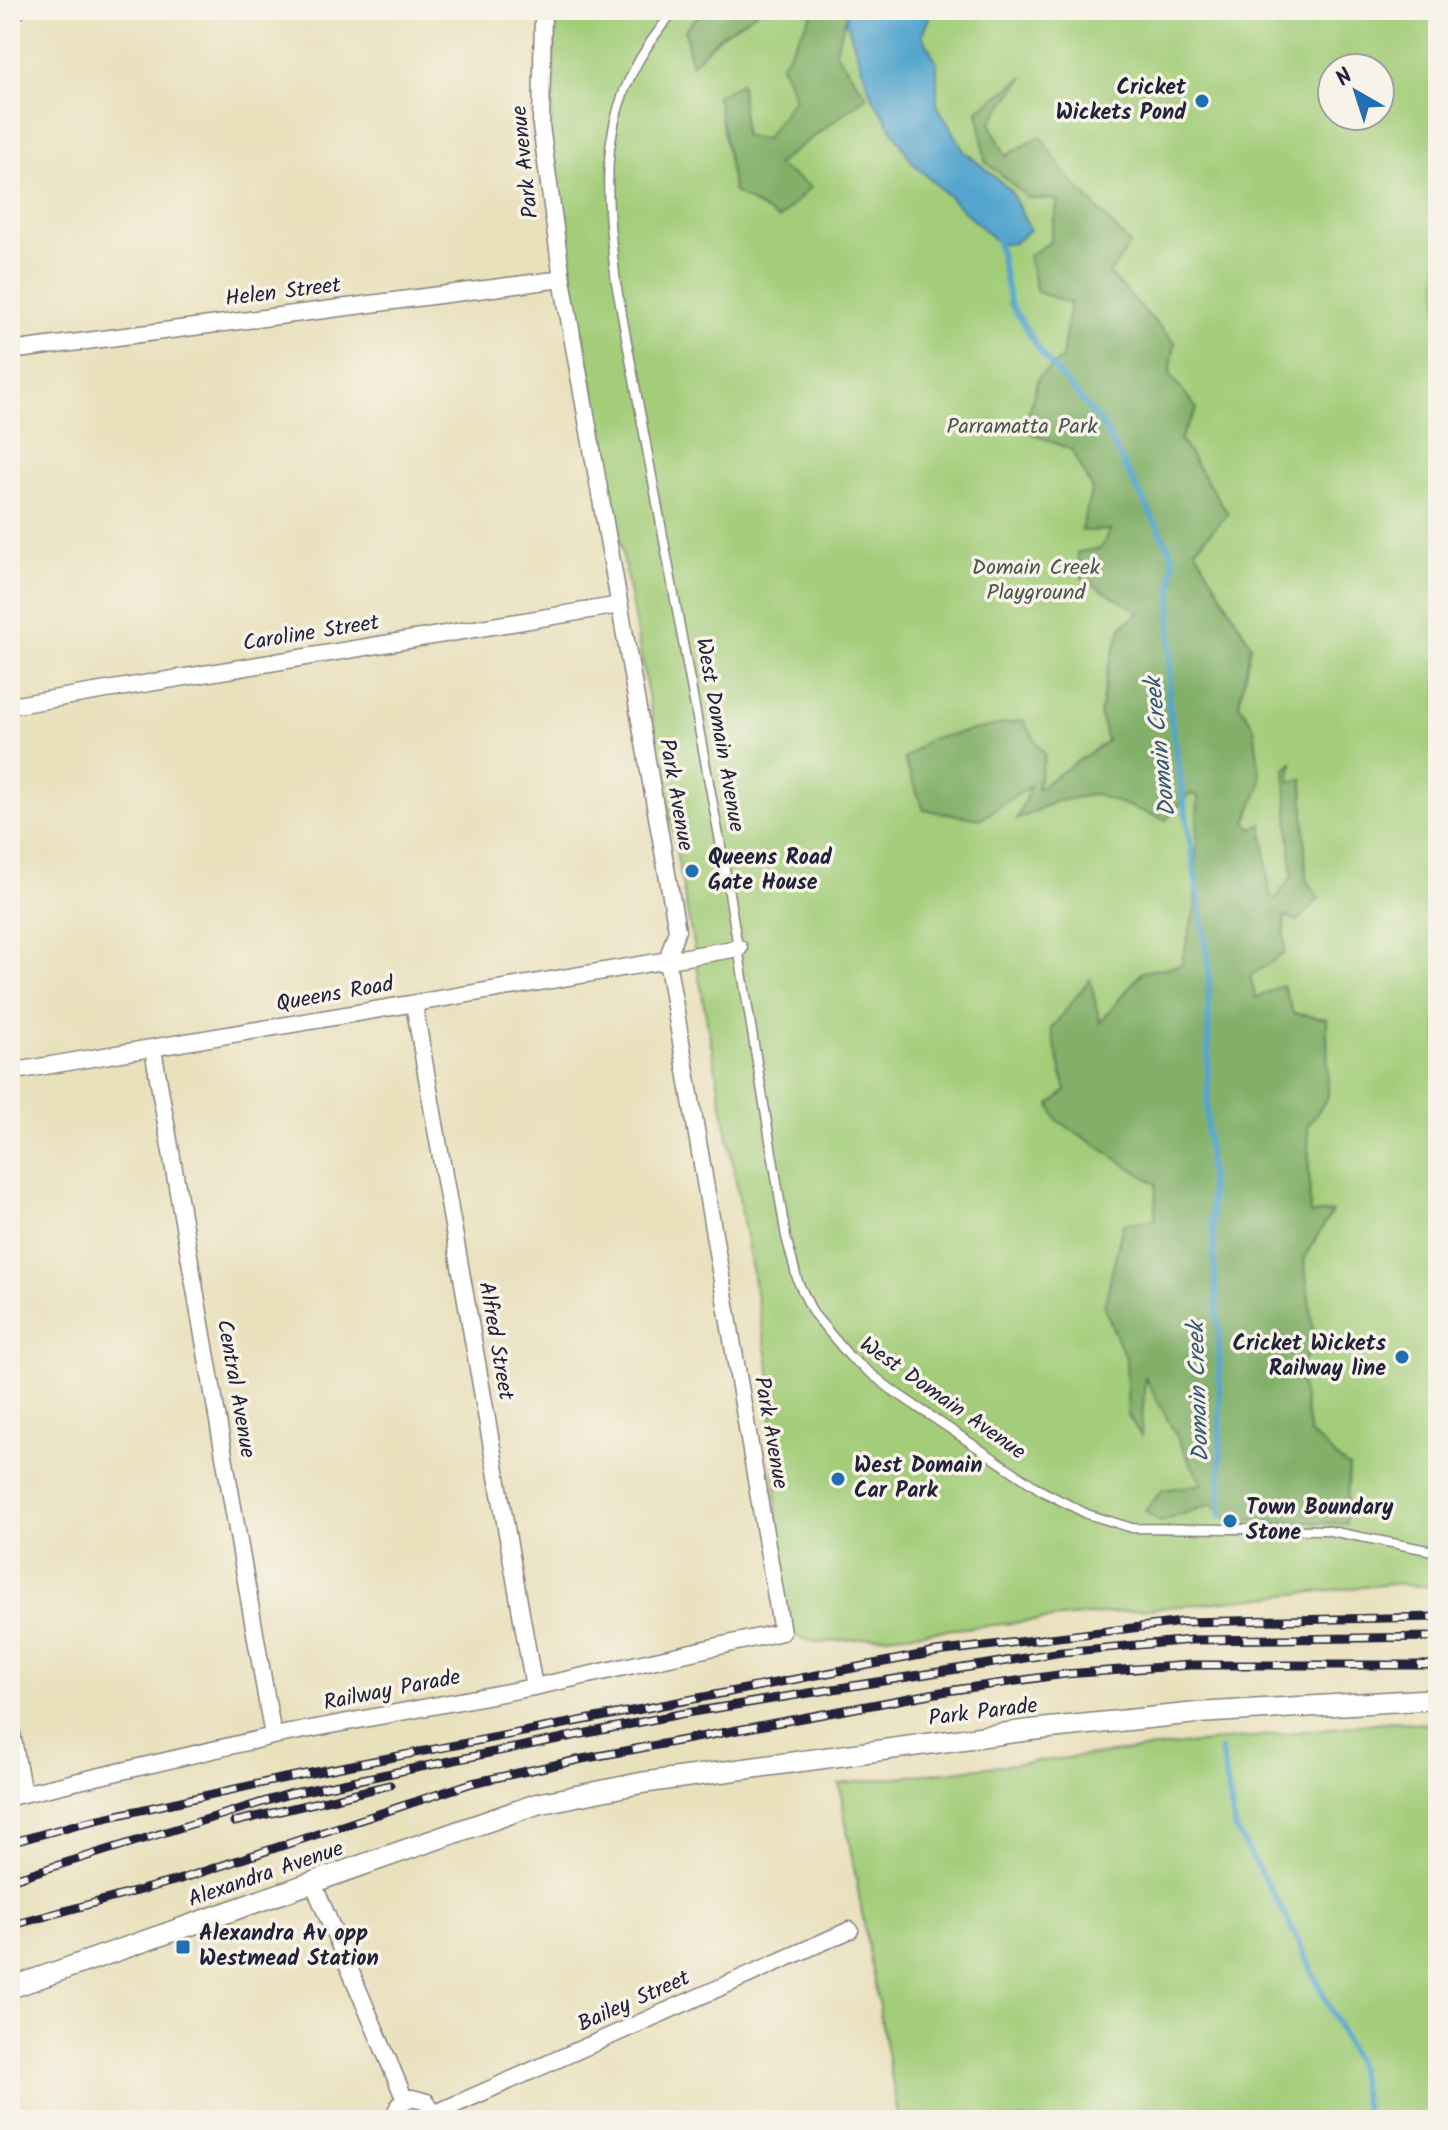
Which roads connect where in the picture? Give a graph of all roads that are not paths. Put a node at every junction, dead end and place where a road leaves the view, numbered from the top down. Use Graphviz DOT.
graph roads {
  1 [pos="10,10"];
  2 [pos="18,10"];
  3 [pos="543,10"];
  4 [pos="675,10"];
  5 [pos="562,279"];
  6 [pos="10,351"];
  7 [pos="620,605"];
  8 [pos="10,706"];
  9 [pos="739,948"];
  10 [pos="667,960"];
  11 [pos="414,1004"];
  12 [pos="153,1049"];
  13 [pos="10,1072"];
  14 [pos="1438,1552"];
  15 [pos="782,1632"];
  16 [pos="534,1687"];
  17 [pos="1438,1699"];
  18 [pos="10,1723"];
  19 [pos="273,1736"];
  20 [pos="17,1796"];
  21 [pos="537,1804"];
  22 [pos="314,1885"];
  23 [pos="850,1930"];
  24 [pos="10,1988"];
  25 [pos="405,2100"];
  26 [pos="437,2116"];
  27 [pos="392,2120"];
  1 -- 2 [label="street"];
  3 -- 5 [label="street, Park Avenue"];
  4 -- 9 [label="lane, West Domain Avenue"];
  5 -- 6 [label="street, Helen Street"];
  5 -- 7 [label="street, Park Avenue"];
  7 -- 8 [label="street, Caroline Street"];
  7 -- 10 [label="street, Park Avenue"];
  9 -- 10 [label="street, Queens Road"];
  9 -- 14 [label="lane, West Domain Avenue"];
  10 -- 11 [label="street, Queens Road"];
  10 -- 15 [label="street, Park Avenue"];
  11 -- 12 [label="street, Queens Road"];
  11 -- 16 [label="street, Alfred Street"];
  12 -- 13 [label="street, Queens Road"];
  12 -- 19 [label="street, Central Avenue"];
  15 -- 16 [label="street, Railway Parade"];
  16 -- 19 [label="street, Railway Parade"];
  17 -- 21 [label="street, Park Parade"];
  18 -- 20 [label="street"];
  19 -- 20 [label="street, Railway Parade"];
  21 -- 22 [label="street, Alexandra Avenue"];
  22 -- 24 [label="street, Alexandra Avenue"];
  22 -- 25 [label="street"];
  23 -- 26 [label="street, Bailey Street"];
  25 -- 26 [label="street"];
  25 -- 27 [label="street"];
}
